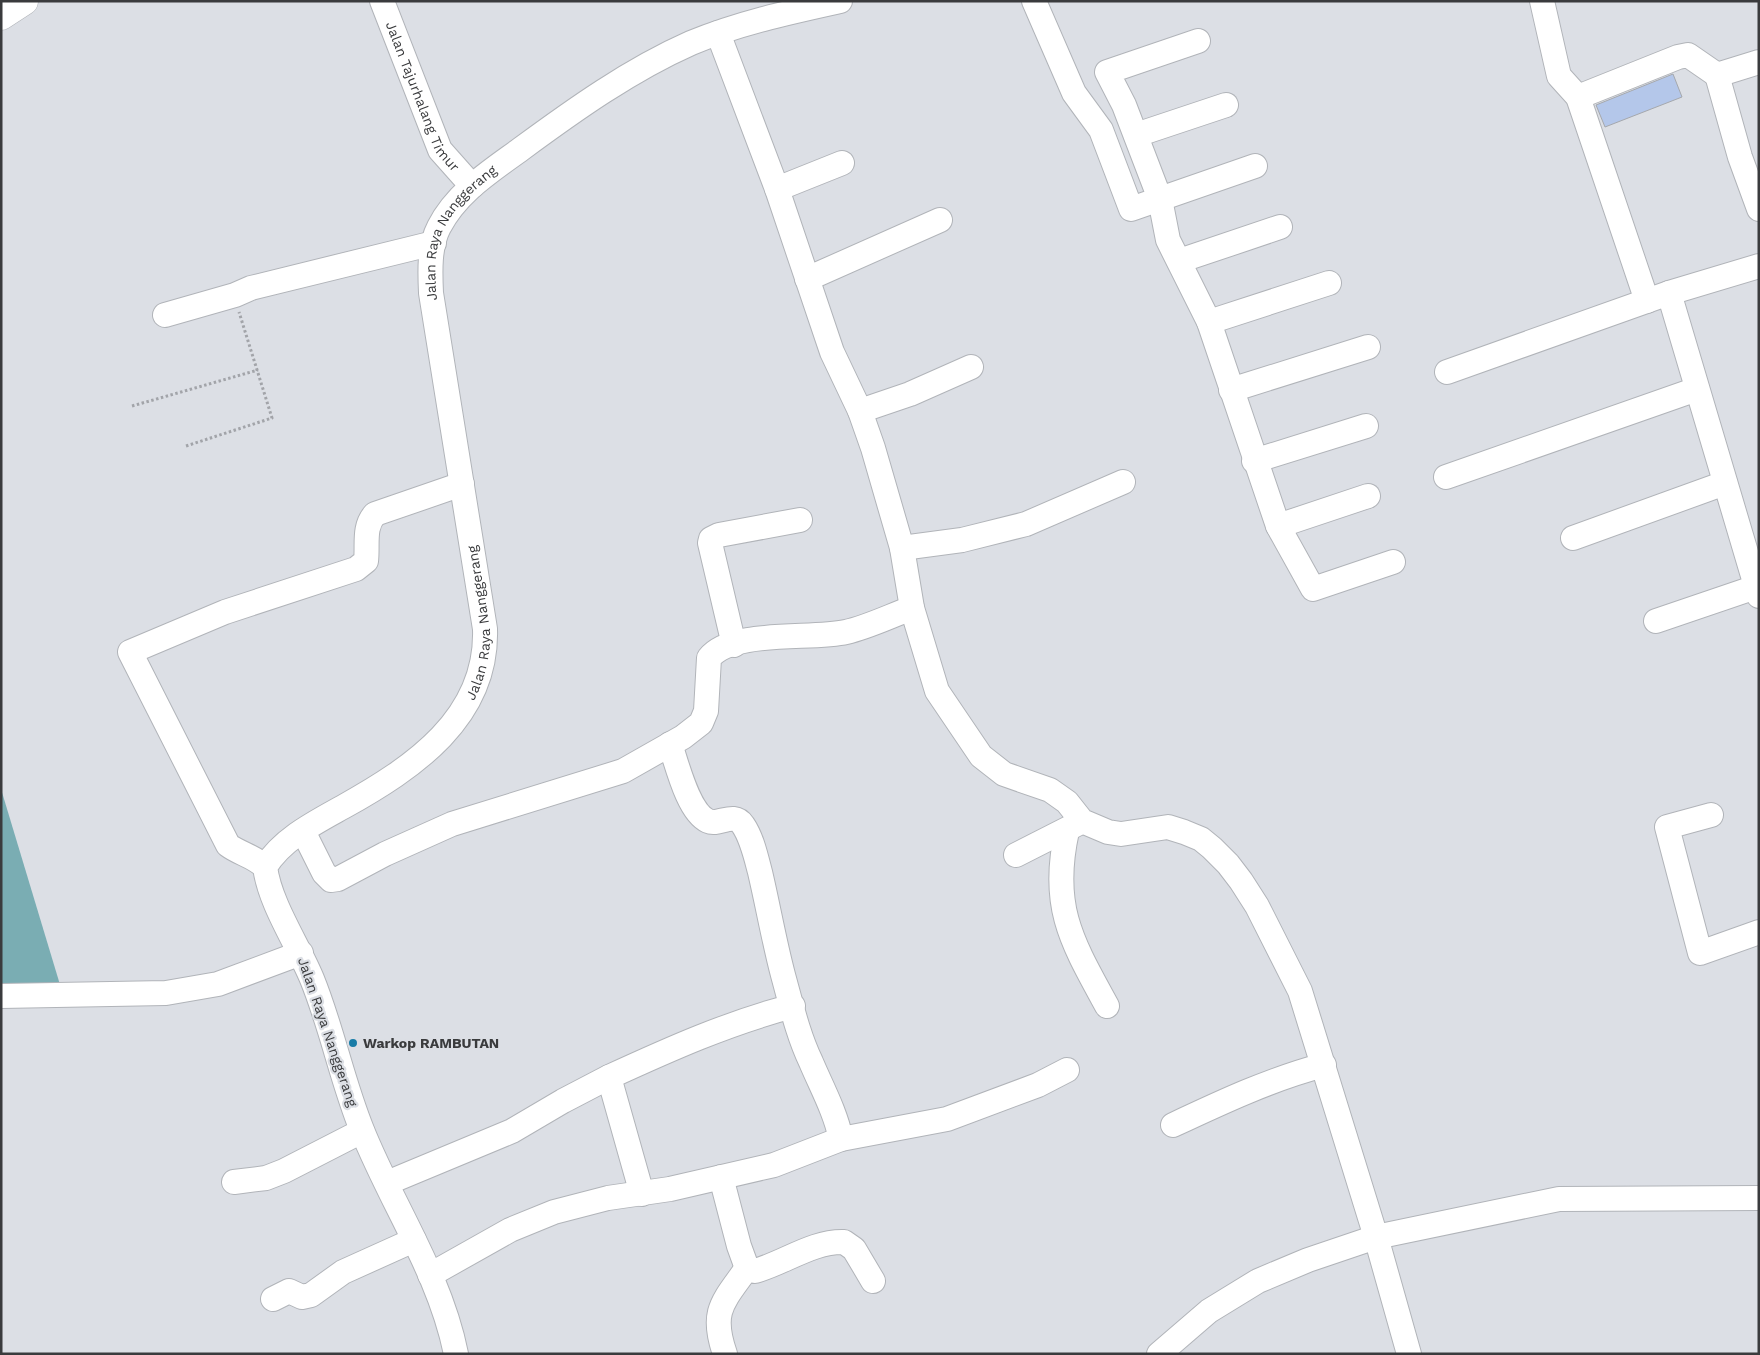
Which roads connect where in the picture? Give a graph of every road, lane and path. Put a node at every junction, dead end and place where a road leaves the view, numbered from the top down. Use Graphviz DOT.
graph roads {
  1 [pos="24,1"];
  2 [pos="382,1"];
  3 [pos="840,1"];
  4 [pos="1034,1"];
  5 [pos="1542,1"];
  6 [pos="1,16"];
  7 [pos="718,33"];
  8 [pos="1198,40"];
  9 [pos="1759,62"];
  10 [pos="1717,75"];
  11 [pos="1578,97"];
  12 [pos="1226,105"];
  13 [pos="1136,135"];
  14 [pos="842,163"];
  15 [pos="1751,165"];
  16 [pos="1255,166"];
  17 [pos="472,186"];
  18 [pos="777,189"];
  19 [pos="1160,199"];
  20 [pos="1759,209"];
  21 [pos="940,220"];
  22 [pos="1280,227"];
  23 [pos="434,243"];
  24 [pos="1179,261"];
  25 [pos="1759,266"];
  26 [pos="807,279"];
  27 [pos="1330,283"];
  28 [pos="1669,293"];
  29 [pos="236,295"];
  30 [pos="1647,301"];
  31 [pos="165,315"];
  32 [pos="1209,322"];
  33 [pos="1368,347"];
  34 [pos="971,367"];
  35 [pos="258,370"];
  36 [pos="1447,372"];
  37 [pos="1697,389"];
  38 [pos="1231,390"];
  39 [pos="132,406"];
  40 [pos="860,411"];
  41 [pos="1366,426"];
  42 [pos="186,446"];
  43 [pos="1254,461"];
  44 [pos="1446,477"];
  45 [pos="1123,482"];
  46 [pos="1725,483"];
  47 [pos="462,484"];
  48 [pos="1368,496"];
  49 [pos="800,520"];
  50 [pos="1278,526"];
  51 [pos="1573,538"];
  52 [pos="902,548"];
  53 [pos="1393,562"];
  54 [pos="1757,591"];
  55 [pos="912,608"];
  56 [pos="1656,621"];
  57 [pos="734,644"];
  58 [pos="670,744"];
  59 [pos="1711,815"];
  60 [pos="1075,826"];
  61 [pos="303,831"];
  62 [pos="1016,855"];
  63 [pos="265,867"];
  64 [pos="1759,932"];
  65 [pos="301,953"];
  66 [pos="1,996"];
  67 [pos="792,1006"];
  68 [pos="1107,1006"];
  69 [pos="1324,1065"];
  70 [pos="1067,1070"];
  71 [pos="609,1077"];
  72 [pos="1173,1125"];
  73 [pos="362,1131"];
  74 [pos="841,1140"];
  75 [pos="722,1177"];
  76 [pos="234,1182"];
  77 [pos="387,1183"];
  78 [pos="642,1194"];
  79 [pos="1759,1198"];
  80 [pos="1376,1237"];
  81 [pos="414,1240"];
  82 [pos="747,1268"];
  83 [pos="430,1275"];
  84 [pos="873,1281"];
  85 [pos="273,1299"];
  86 [pos="1169,1350"];
  87 [pos="456,1354"];
  88 [pos="725,1354"];
  89 [pos="1409,1354"];
  1 -- 6 [label="highway"];
  2 -- 17 [label="street, Jalan Tajurhalang Timur"];
  3 -- 7 [label="street, Jalan Raya Nanggerang"];
  4 -- 19 [label="street"];
  5 -- 11 [label="street"];
  7 -- 17 [label="street, Jalan Raya Nanggerang"];
  7 -- 18 [label="street"];
  8 -- 13 [label="street"];
  9 -- 10 [label="street"];
  10 -- 11 [label="street"];
  10 -- 15 [label="street"];
  11 -- 30 [label="street"];
  12 -- 13 [label="street"];
  13 -- 19 [label="street"];
  14 -- 18 [label="street"];
  15 -- 20 [label="street"];
  16 -- 19 [label="street"];
  17 -- 23 [label="street, Jalan Raya Nanggerang"];
  18 -- 26 [label="street"];
  19 -- 24 [label="street"];
  21 -- 26 [label="street"];
  22 -- 24 [label="street"];
  23 -- 29 [label="street"];
  23 -- 47 [label="street, Jalan Raya Nanggerang"];
  24 -- 32 [label="street"];
  25 -- 28 [label="street"];
  26 -- 40 [label="street"];
  27 -- 32 [label="street"];
  28 -- 30 [label="street"];
  28 -- 37 [label="street"];
  29 -- 31 [label="street"];
  29 -- 35 [label="path"];
  30 -- 36 [label="street"];
  32 -- 38 [label="street"];
  33 -- 38 [label="street"];
  34 -- 40 [label="street"];
  35 -- 39 [label="path"];
  35 -- 42 [label="path"];
  37 -- 44 [label="street"];
  37 -- 46 [label="street"];
  38 -- 43 [label="street"];
  40 -- 52 [label="street"];
  41 -- 43 [label="street"];
  43 -- 50 [label="street"];
  45 -- 52 [label="street"];
  46 -- 51 [label="street"];
  46 -- 54 [label="street"];
  47 -- 61 [label="street, Jalan Raya Nanggerang"];
  47 -- 63 [label="street"];
  48 -- 50 [label="street"];
  49 -- 57 [label="street"];
  50 -- 53 [label="street"];
  52 -- 55 [label="street"];
  54 -- 56 [label="street"];
  55 -- 57 [label="street"];
  55 -- 60 [label="street"];
  57 -- 58 [label="street"];
  58 -- 61 [label="street"];
  58 -- 67 [label="street"];
  59 -- 64 [label="street"];
  60 -- 62 [label="street"];
  60 -- 68 [label="street"];
  60 -- 69 [label="street"];
  61 -- 63 [label="street, Jalan Raya Nanggerang"];
  63 -- 65 [label="street, Jalan Raya Nanggerang"];
  65 -- 66 [label="street"];
  65 -- 73 [label="street, Jalan Raya Nanggerang"];
  67 -- 71 [label="street"];
  67 -- 74 [label="street"];
  69 -- 72 [label="street"];
  69 -- 80 [label="street"];
  70 -- 74 [label="street"];
  71 -- 77 [label="street"];
  71 -- 78 [label="street"];
  73 -- 76 [label="street"];
  73 -- 77 [label="street, Jalan Raya Nanggerang"];
  74 -- 75 [label="street"];
  75 -- 78 [label="street"];
  75 -- 82 [label="street"];
  77 -- 81 [label="street, Jalan Raya Nanggerang"];
  78 -- 83 [label="street"];
  79 -- 80 [label="street"];
  80 -- 86 [label="street"];
  80 -- 89 [label="street"];
  81 -- 83 [label="street, Jalan Raya Nanggerang"];
  81 -- 85 [label="street"];
  82 -- 84 [label="street"];
  82 -- 88 [label="street"];
  83 -- 87 [label="street, Jalan Raya Nanggerang"];
}
